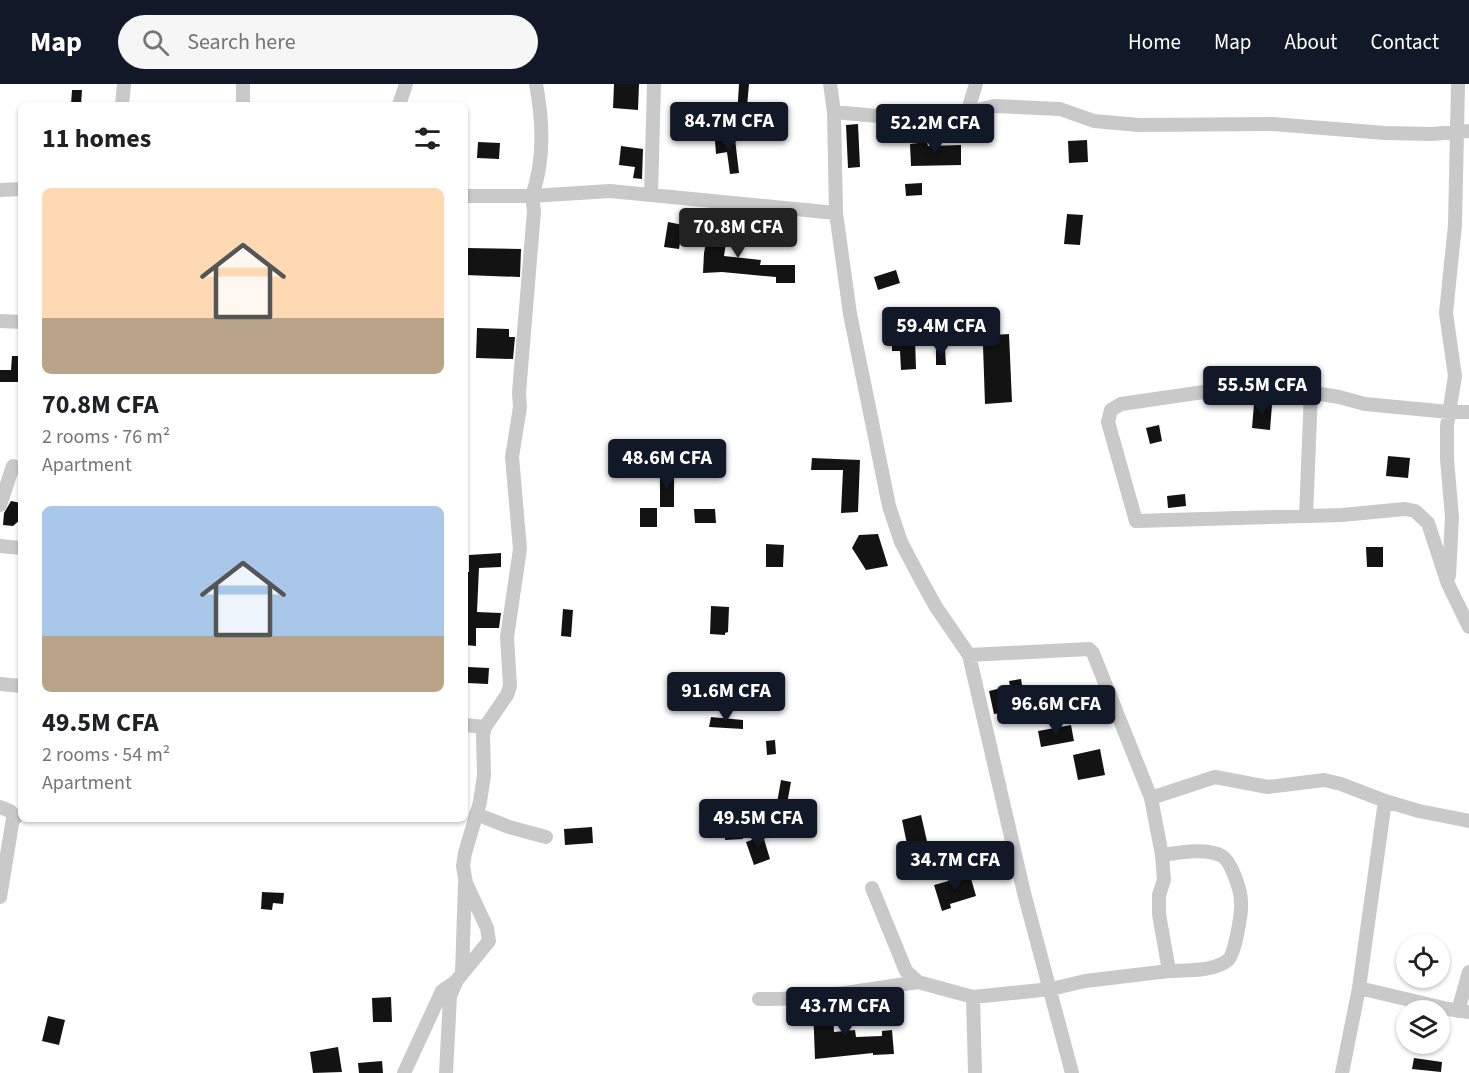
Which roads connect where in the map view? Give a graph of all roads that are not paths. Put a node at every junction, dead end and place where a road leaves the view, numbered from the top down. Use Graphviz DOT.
graph roads {
  1 [pos="124,84"];
  2 [pos="243,84"];
  3 [pos="406,84"];
  4 [pos="536,84"];
  5 [pos="654,84"];
  6 [pos="830,84"];
  7 [pos="976,84"];
  8 [pos="1458,84"];
  9 [pos="123,102"];
  10 [pos="243,102"];
  11 [pos="400,102"];
  12 [pos="834,112"];
  13 [pos="967,114"];
  14 [pos="1464,131"];
  15 [pos="0,189"];
  16 [pos="18,189"];
  17 [pos="651,195"];
  18 [pos="468,196"];
  19 [pos="532,196"];
  20 [pos="836,213"];
  21 [pos="0,321"];
  22 [pos="18,322"];
  23 [pos="1311,392"];
  24 [pos="1449,412"];
  25 [pos="1469,412"];
  26 [pos="11,466"];
  27 [pos="0,505"];
  28 [pos="1306,516"];
  29 [pos="0,546"];
  30 [pos="18,548"];
  31 [pos="1448,584"];
  32 [pos="1469,627"];
  33 [pos="969,654"];
  34 [pos="0,684"];
  35 [pos="18,686"];
  36 [pos="468,725"];
  37 [pos="485,728"];
  38 [pos="1151,798"];
  39 [pos="1385,801"];
  40 [pos="0,807"];
  41 [pos="18,813"];
  42 [pos="476,813"];
  43 [pos="1469,821"];
  44 [pos="546,837"];
  45 [pos="1162,855"];
  46 [pos="465,874"];
  47 [pos="872,888"];
  48 [pos="0,897"];
  49 [pos="1168,971"];
  50 [pos="1469,972"];
  51 [pos="460,977"];
  52 [pos="918,982"];
  53 [pos="1359,988"];
  54 [pos="1051,989"];
  55 [pos="974,997"];
  56 [pos="759,999"];
  57 [pos="1464,1012"];
  58 [pos="404,1073"];
  59 [pos="446,1073"];
  60 [pos="975,1073"];
  61 [pos="1072,1073"];
  62 [pos="1342,1073"];
  1 -- 9 [label="street"];
  2 -- 10 [label="street"];
  3 -- 11 [label="street"];
  4 -- 19 [label="street"];
  5 -- 17 [label="street"];
  6 -- 12 [label="street"];
  7 -- 13 [label="street"];
  8 -- 14 [label="street"];
  12 -- 13 [label="street"];
  12 -- 20 [label="street"];
  13 -- 14 [label="street"];
  14 -- 24 [label="street"];
  15 -- 16 [label="street"];
  17 -- 19 [label="street"];
  17 -- 20 [label="street"];
  18 -- 19 [label="street"];
  19 -- 37 [label="street"];
  20 -- 33 [label="street"];
  21 -- 22 [label="street"];
  23 -- 24 [label="street"];
  23 -- 28 [label="street"];
  23 -- 28 [label="street"];
  24 -- 25 [label="street"];
  24 -- 31 [label="street"];
  26 -- 27 [label="street"];
  28 -- 31 [label="street"];
  29 -- 30 [label="street"];
  31 -- 32 [label="street"];
  33 -- 38 [label="street"];
  33 -- 54 [label="street"];
  34 -- 35 [label="street"];
  36 -- 37 [label="street"];
  37 -- 42 [label="street"];
  38 -- 39 [label="street"];
  38 -- 45 [label="street"];
  39 -- 43 [label="street"];
  39 -- 53 [label="street"];
  40 -- 41 [label="street"];
  41 -- 48 [label="street"];
  42 -- 44 [label="street"];
  42 -- 46 [label="street"];
  45 -- 49 [label="street"];
  45 -- 49 [label="street"];
  46 -- 51 [label="street"];
  46 -- 51 [label="street"];
  47 -- 52 [label="street"];
  49 -- 54 [label="street"];
  50 -- 57 [label="street"];
  51 -- 58 [label="street"];
  51 -- 59 [label="street"];
  52 -- 55 [label="street"];
  52 -- 56 [label="street"];
  53 -- 57 [label="street"];
  53 -- 62 [label="street"];
  54 -- 55 [label="street"];
  54 -- 61 [label="street"];
  55 -- 60 [label="street"];
}
